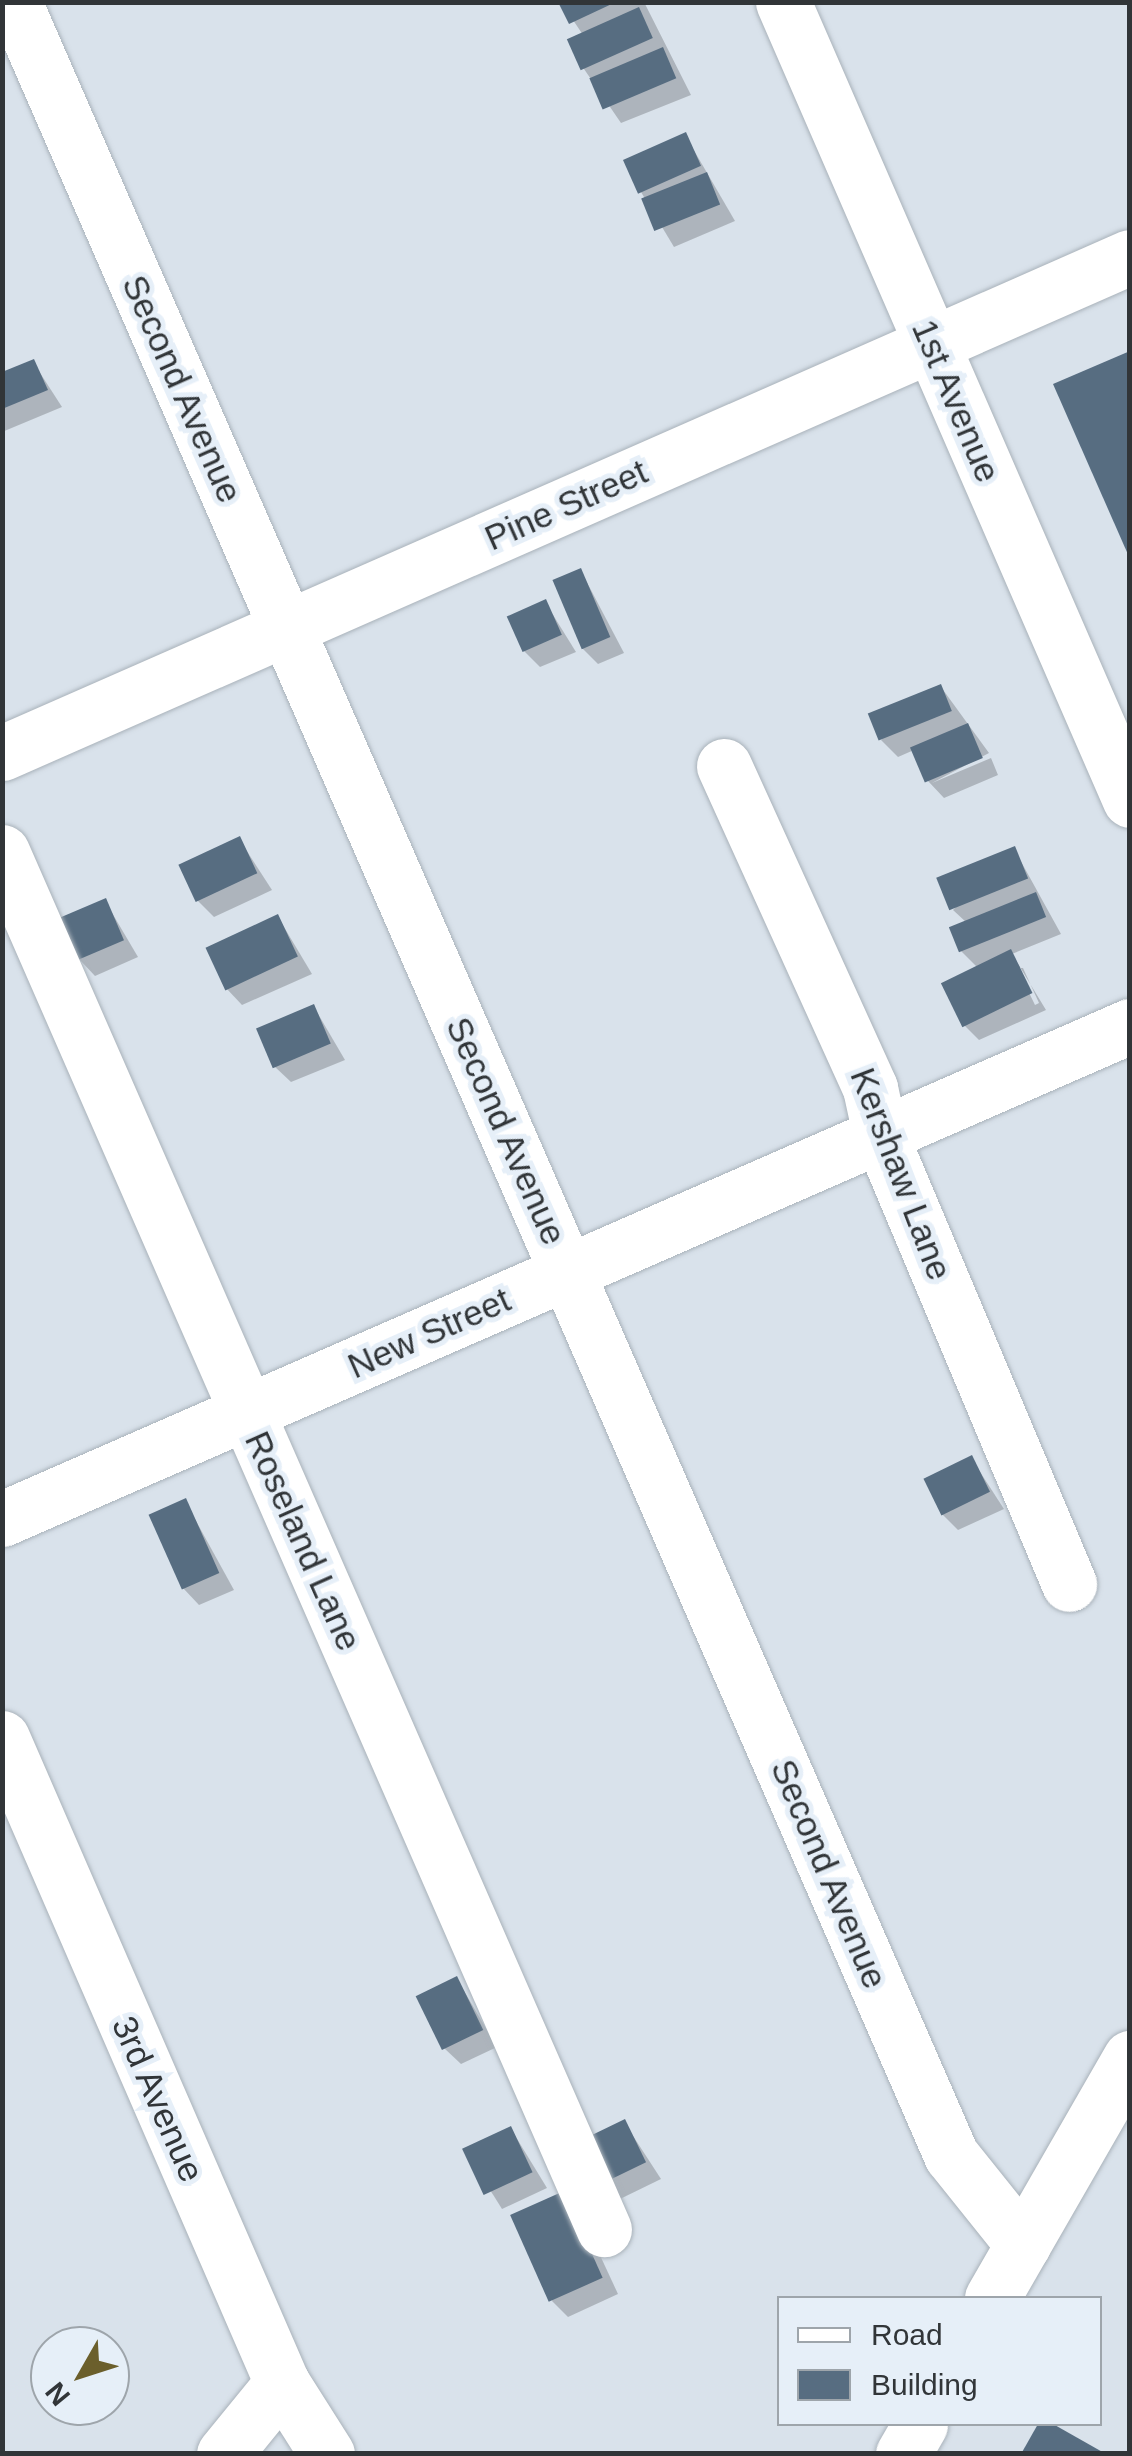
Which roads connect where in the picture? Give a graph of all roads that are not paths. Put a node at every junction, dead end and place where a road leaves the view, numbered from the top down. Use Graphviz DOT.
graph roads {
  1 [pos="14,2"];
  2 [pos="784,2"];
  3 [pos="1130,257"];
  4 [pos="932,345"];
  5 [pos="286,628"];
  6 [pos="1118,746"];
  7 [pos="2,752"];
  8 [pos="724,766"];
  9 [pos="1130,800"];
  10 [pos="2,852"];
  11 [pos="1130,1026"];
  12 [pos="880,1134"];
  13 [pos="568,1271"];
  14 [pos="246,1413"];
  15 [pos="2,1519"];
  16 [pos="1069,1584"];
  17 [pos="2,1738"];
  18 [pos="13,1799"];
  19 [pos="1130,2058"];
  20 [pos="604,2230"];
  21 [pos="1023,2245"];
  22 [pos="993,2296"];
  23 [pos="282,2383"];
  24 [pos="919,2426"];
  25 [pos="224,2454"];
  26 [pos="327,2454"];
  27 [pos="903,2454"];
  1 -- 5 [label="street, Second Avenue"];
  2 -- 4 [label="street, 1st Avenue"];
  3 -- 4 [label="street, Pine Street"];
  4 -- 5 [label="street, Pine Street"];
  4 -- 6 [label="street, 1st Avenue"];
  5 -- 7 [label="street, Pine Street"];
  5 -- 13 [label="street, Second Avenue"];
  6 -- 9 [label="street, 1st Avenue"];
  8 -- 12 [label="street, Kershaw Lane"];
  10 -- 14 [label="street, Roseland Lane"];
  11 -- 12 [label="street, New Street"];
  12 -- 13 [label="street, New Street"];
  12 -- 16 [label="street, Kershaw Lane"];
  13 -- 14 [label="street, New Street"];
  13 -- 21 [label="street, Second Avenue"];
  14 -- 15 [label="street, New Street"];
  14 -- 20 [label="street, Roseland Lane"];
  17 -- 18 [label="street, 3rd Avenue"];
  18 -- 23 [label="street, 3rd Avenue"];
  19 -- 21 [label="street"];
  21 -- 22 [label="street"];
  23 -- 25 [label="street"];
  23 -- 26 [label="street, 3rd Avenue"];
  24 -- 27 [label="street"];
}
